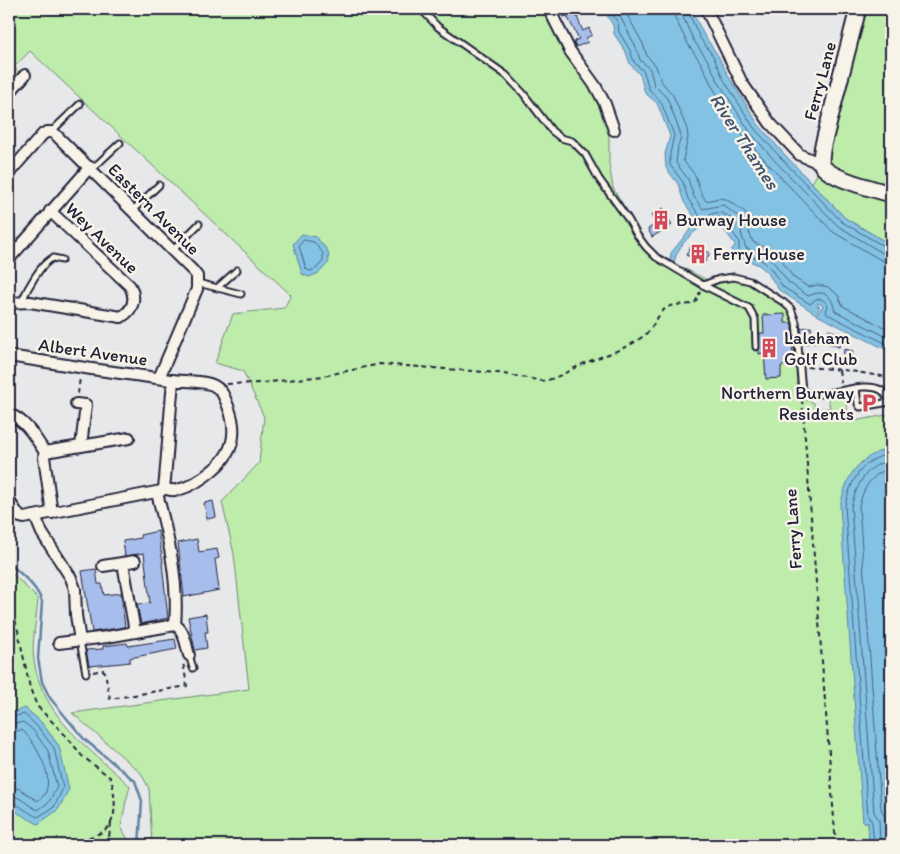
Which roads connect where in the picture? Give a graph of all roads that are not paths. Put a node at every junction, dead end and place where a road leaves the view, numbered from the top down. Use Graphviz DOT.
graph roads {
  1 [pos="421,9"];
  2 [pos="549,9"];
  3 [pos="706,9"];
  4 [pos="858,9"];
  5 [pos="25,75"];
  6 [pos="9,93"];
  7 [pos="80,104"];
  8 [pos="614,130"];
  9 [pos="53,132"];
  10 [pos="120,143"];
  11 [pos="822,164"];
  12 [pos="91,168"];
  13 [pos="9,172"];
  14 [pos="159,185"];
  15 [pos="891,194"];
  16 [pos="133,210"];
  17 [pos="50,211"];
  18 [pos="199,224"];
  19 [pos="173,250"];
  20 [pos="9,259"];
  21 [pos="62,260"];
  22 [pos="236,270"];
  23 [pos="198,283"];
  24 [pos="703,285"];
  25 [pos="218,287"];
  26 [pos="242,294"];
  27 [pos="22,301"];
  28 [pos="9,303"];
  29 [pos="756,347"];
  30 [pos="9,356"];
  31 [pos="159,378"];
  32 [pos="173,380"];
  33 [pos="856,389"];
  34 [pos="76,404"];
  35 [pos="10,414"];
  36 [pos="129,438"];
  37 [pos="81,446"];
  38 [pos="45,452"];
  39 [pos="160,491"];
  40 [pos="9,501"];
  41 [pos="52,513"];
  42 [pos="35,516"];
  43 [pos="135,562"];
  44 [pos="123,563"];
  45 [pos="103,566"];
  46 [pos="175,625"];
  47 [pos="135,632"];
  48 [pos="80,641"];
  49 [pos="58,643"];
  50 [pos="189,655"];
  51 [pos="192,668"];
  52 [pos="86,673"];
  1 -- 24 [label="lane"];
  2 -- 8 [label="street"];
  3 -- 11 [label="street"];
  4 -- 11 [label="street, Ferry Lane"];
  5 -- 6 [label="street"];
  7 -- 9 [label="lane"];
  9 -- 12 [label="street, Eastern Avenue"];
  9 -- 13 [label="street"];
  10 -- 12 [label="lane"];
  11 -- 15 [label="street"];
  12 -- 16 [label="street, Eastern Avenue"];
  12 -- 17 [label="street"];
  14 -- 16 [label="lane"];
  16 -- 19 [label="street, Eastern Avenue"];
  17 -- 20 [label="street"];
  17 -- 27 [label="street, Wey Avenue"];
  18 -- 19 [label="lane"];
  19 -- 23 [label="street, Eastern Avenue"];
  21 -- 27 [label="lane"];
  22 -- 25 [label="lane"];
  23 -- 25 [label="lane"];
  23 -- 31 [label="street, Eastern Avenue"];
  24 -- 29 [label="lane"];
  24 -- 33 [label="lane"];
  25 -- 26 [label="lane"];
  27 -- 28 [label="street"];
  30 -- 31 [label="street, Albert Avenue"];
  31 -- 32 [label="street, Albert Avenue"];
  32 -- 39 [label="street"];
  32 -- 39 [label="street, Albert Avenue"];
  33 -- 33 [label="lane"];
  34 -- 37 [label="street"];
  35 -- 38 [label="street"];
  36 -- 37 [label="street"];
  37 -- 38 [label="street"];
  38 -- 41 [label="street"];
  39 -- 41 [label="street"];
  39 -- 46 [label="street"];
  40 -- 42 [label="street"];
  41 -- 42 [label="street"];
  42 -- 48 [label="street"];
  43 -- 44 [label="street"];
  44 -- 45 [label="street"];
  44 -- 47 [label="street"];
  46 -- 47 [label="street"];
  46 -- 50 [label="street"];
  47 -- 48 [label="street"];
  48 -- 49 [label="street"];
  48 -- 52 [label="lane"];
  50 -- 51 [label="lane"];
}
